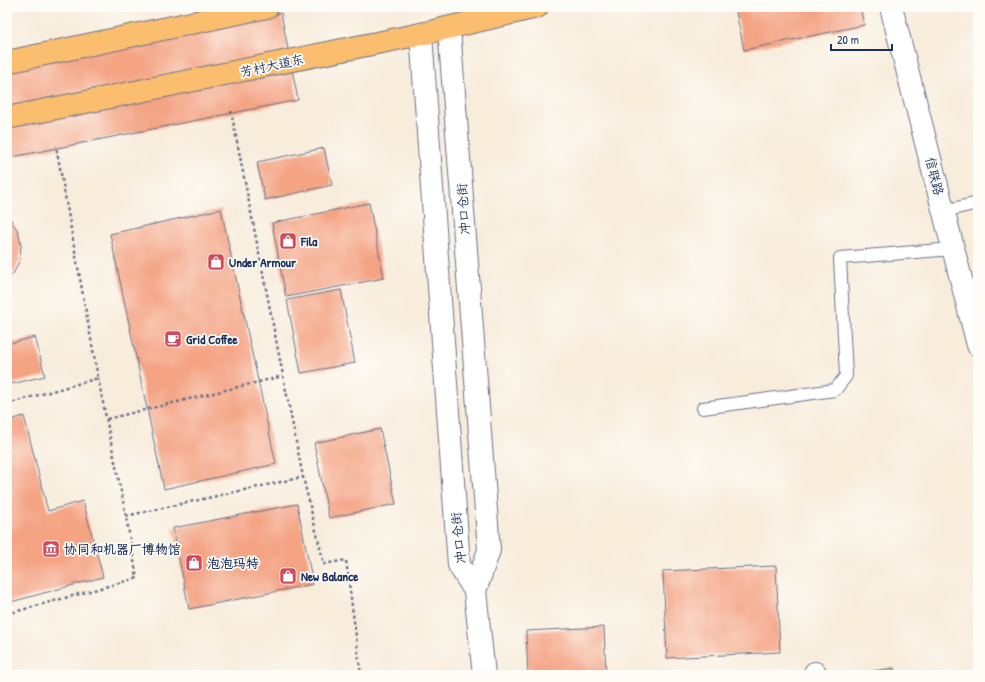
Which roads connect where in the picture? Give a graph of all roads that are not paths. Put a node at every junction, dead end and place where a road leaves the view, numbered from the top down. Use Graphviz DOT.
graph roads {
  1 [pos="537,7"];
  2 [pos="891,7"];
  3 [pos="260,8"];
  4 [pos="449,28"];
  5 [pos="421,34"];
  6 [pos="7,62"];
  7 [pos="7,118"];
  8 [pos="978,203"];
  9 [pos="944,211"];
  10 [pos="953,249"];
  11 [pos="978,345"];
  12 [pos="703,408"];
  13 [pos="475,591"];
  14 [pos="484,675"];
  1 -- 4 [label="highway, 芳村大道东"];
  2 -- 9 [label="street, 信联路"];
  3 -- 6 [label="highway"];
  4 -- 5 [label="highway, 芳村大道东"];
  4 -- 13 [label="street, 冲口仓街"];
  5 -- 7 [label="highway, 芳村大道东"];
  5 -- 13 [label="street, 冲口仓街"];
  8 -- 9 [label="lane"];
  9 -- 10 [label="street, 信联路"];
  10 -- 11 [label="street, 信联路"];
  10 -- 12 [label="lane"];
  13 -- 14 [label="street"];
}
